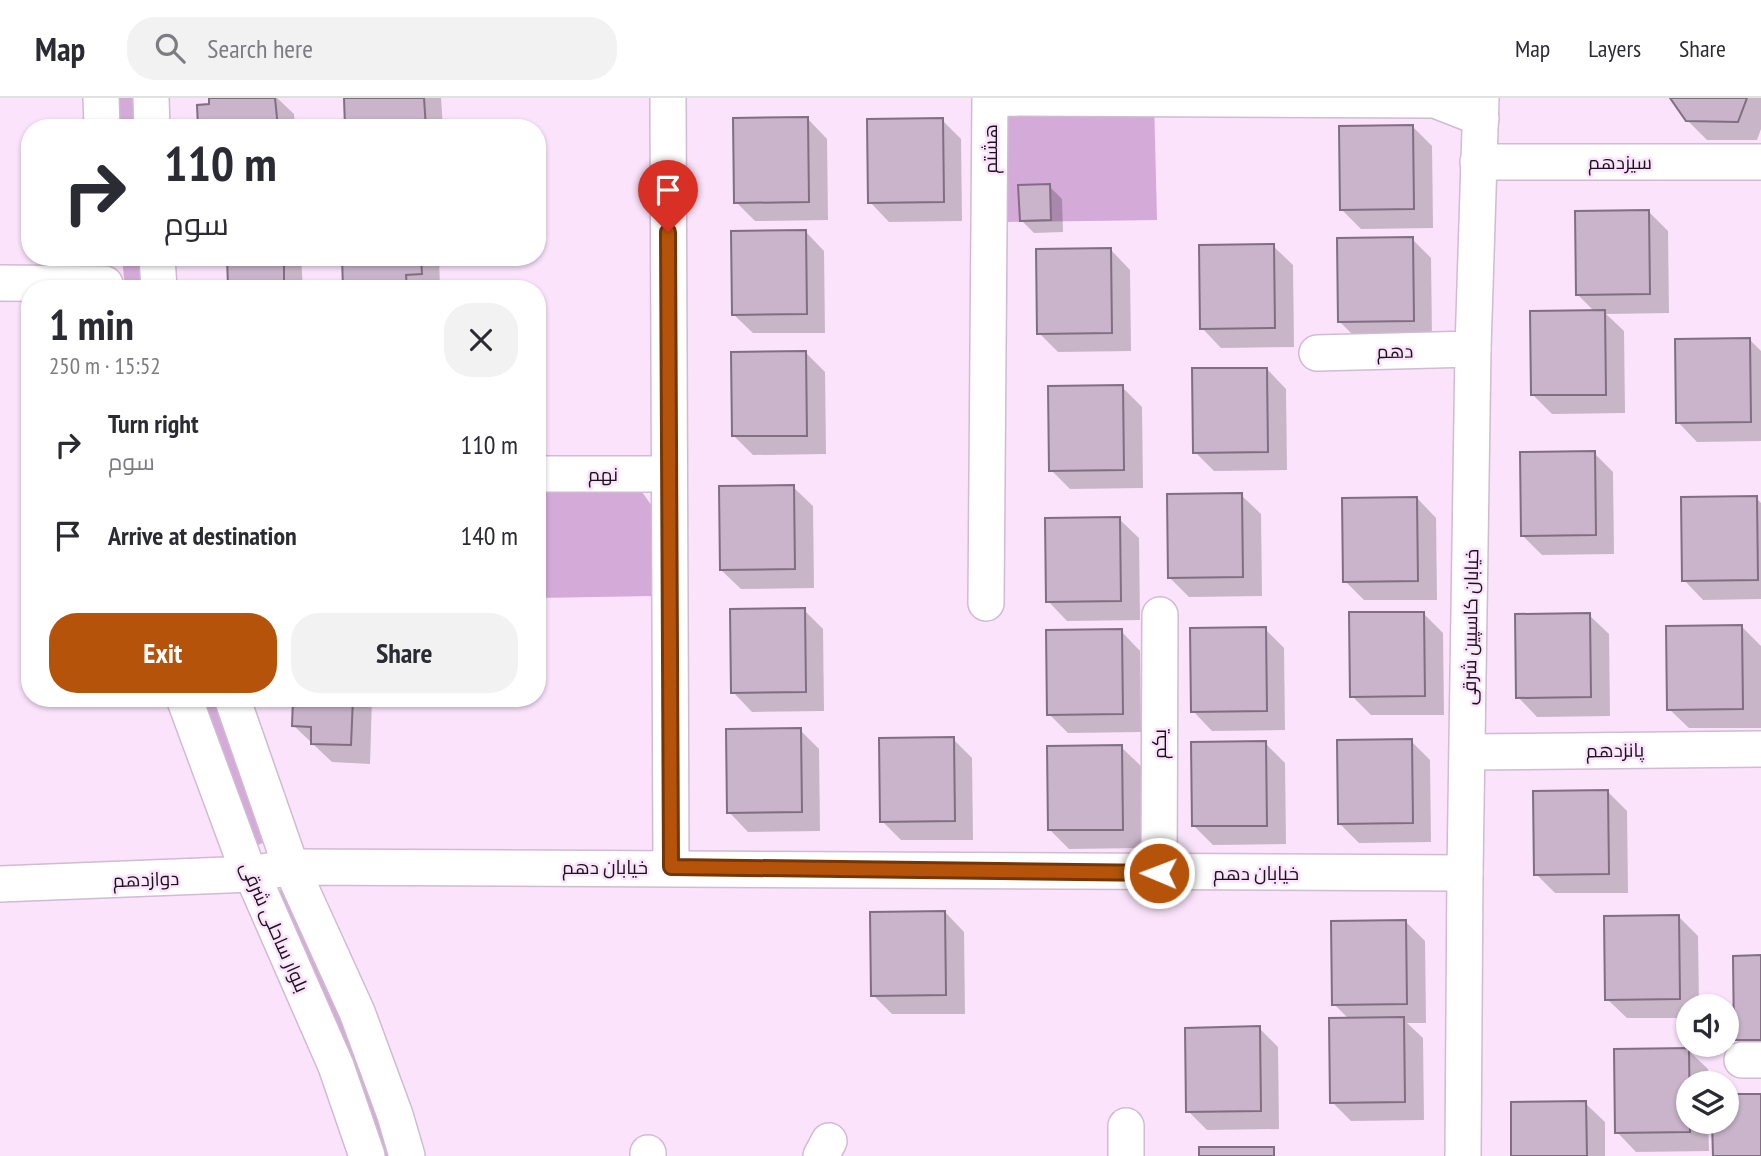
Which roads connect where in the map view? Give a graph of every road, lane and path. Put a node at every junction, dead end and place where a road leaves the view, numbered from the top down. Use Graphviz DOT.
graph roads {
  1 [pos="101,98"];
  2 [pos="151,98"];
  3 [pos="668,98"];
  4 [pos="1437,99"];
  5 [pos="1481,108"];
  6 [pos="102,119"];
  7 [pos="152,119"];
  8 [pos="1478,162"];
  9 [pos="1761,162"];
  10 [pos="105,277"];
  11 [pos="52,280"];
  12 [pos="21,282"];
  13 [pos="0,283"];
  14 [pos="1473,349"];
  15 [pos="1317,353"];
  16 [pos="546,474"];
  17 [pos="669,474"];
  18 [pos="986,603"];
  19 [pos="1160,615"];
  20 [pos="187,707"];
  21 [pos="235,707"];
  22 [pos="1761,748"];
  23 [pos="1468,752"];
  24 [pos="291,867"];
  25 [pos="671,867"];
  26 [pos="1159,873"];
  27 [pos="1465,873"];
  28 [pos="252,874"];
  29 [pos="0,884"];
  30 [pos="367,1156"];
  31 [pos="407,1156"];
  32 [pos="1463,1156"];
  1 -- 6 [label="street"];
  2 -- 7 [label="street"];
  3 -- 17 [label="street"];
  4 -- 5 [label="street"];
  4 -- 18 [label="street, هشتم"];
  5 -- 8 [label="street, خیابان کاسپین شرقی"];
  8 -- 9 [label="street, سیزدهم"];
  8 -- 14 [label="street, خیابان کاسپین شرقی"];
  10 -- 11 [label="street"];
  12 -- 13 [label="street"];
  14 -- 15 [label="street, دهم"];
  14 -- 23 [label="street, خیابان کاسپین شرقی"];
  16 -- 17 [label="street, نهم"];
  17 -- 25 [label="street"];
  19 -- 26 [label="street, یکم"];
  20 -- 28 [label="street, بلوار ساحلی شرقی"];
  21 -- 24 [label="street, بلوار ساحلی شرقی"];
  22 -- 23 [label="street, پانزدهم"];
  23 -- 27 [label="street, خیابان کاسپین شرقی"];
  24 -- 25 [label="street, خیابان دهم"];
  24 -- 28 [label="street, دوازدهم"];
  24 -- 31 [label="street, بلوار ساحلی شرقی"];
  25 -- 26 [label="street, خیابان دهم"];
  26 -- 27 [label="street, خیابان دهم"];
  27 -- 32 [label="street, خیابان کاسپین شرقی"];
  28 -- 29 [label="street, دوازدهم"];
  28 -- 30 [label="street, بلوار ساحلی شرقی"];
}
